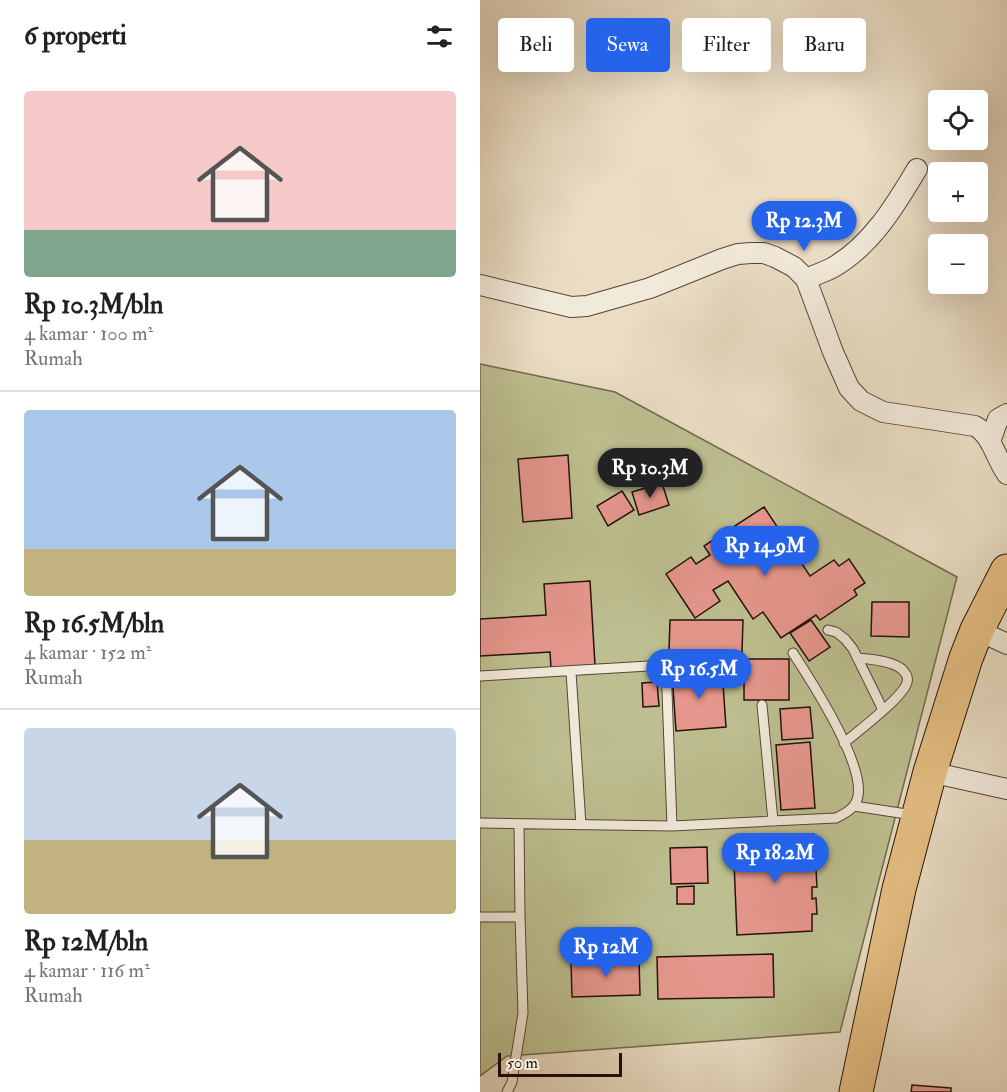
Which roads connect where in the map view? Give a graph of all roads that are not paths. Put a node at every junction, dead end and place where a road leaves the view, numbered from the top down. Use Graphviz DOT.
graph roads {
  1 [pos="917,170"];
  2 [pos="806,279"];
  3 [pos="480,285"];
  4 [pos="1007,414"];
  5 [pos="990,442"];
  6 [pos="1007,474"];
  7 [pos="1007,571"];
  8 [pos="828,630"];
  9 [pos="977,630"];
  10 [pos="1007,644"];
  11 [pos="794,653"];
  12 [pos="857,658"];
  13 [pos="735,663"];
  14 [pos="666,665"];
  15 [pos="571,672"];
  16 [pos="480,676"];
  17 [pos="762,705"];
  18 [pos="883,710"];
  19 [pos="844,743"];
  20 [pos="930,772"];
  21 [pos="1007,789"];
  22 [pos="854,806"];
  23 [pos="918,816"];
  24 [pos="773,821"];
  25 [pos="480,823"];
  26 [pos="519,824"];
  27 [pos="580,825"];
  28 [pos="672,826"];
  29 [pos="480,917"];
  30 [pos="520,917"];
  31 [pos="507,1092"];
  32 [pos="856,1092"];
  1 -- 2 [label="street"];
  2 -- 3 [label="street"];
  2 -- 5 [label="street"];
  4 -- 5 [label="street"];
  5 -- 6 [label="street"];
  7 -- 9 [label="highway"];
  8 -- 12 [label="lane"];
  9 -- 10 [label="street"];
  9 -- 20 [label="highway"];
  11 -- 19 [label="lane"];
  12 -- 18 [label="lane"];
  12 -- 18 [label="lane"];
  13 -- 14 [label="lane"];
  14 -- 15 [label="lane"];
  14 -- 28 [label="lane"];
  15 -- 16 [label="lane"];
  15 -- 27 [label="lane"];
  17 -- 24 [label="lane"];
  18 -- 19 [label="lane"];
  19 -- 22 [label="lane"];
  20 -- 21 [label="street"];
  20 -- 23 [label="highway"];
  22 -- 23 [label="lane"];
  22 -- 24 [label="lane"];
  23 -- 32 [label="highway"];
  24 -- 28 [label="lane"];
  25 -- 26 [label="lane"];
  26 -- 27 [label="lane"];
  26 -- 30 [label="lane"];
  27 -- 28 [label="lane"];
  29 -- 30 [label="lane"];
  30 -- 31 [label="lane"];
}
